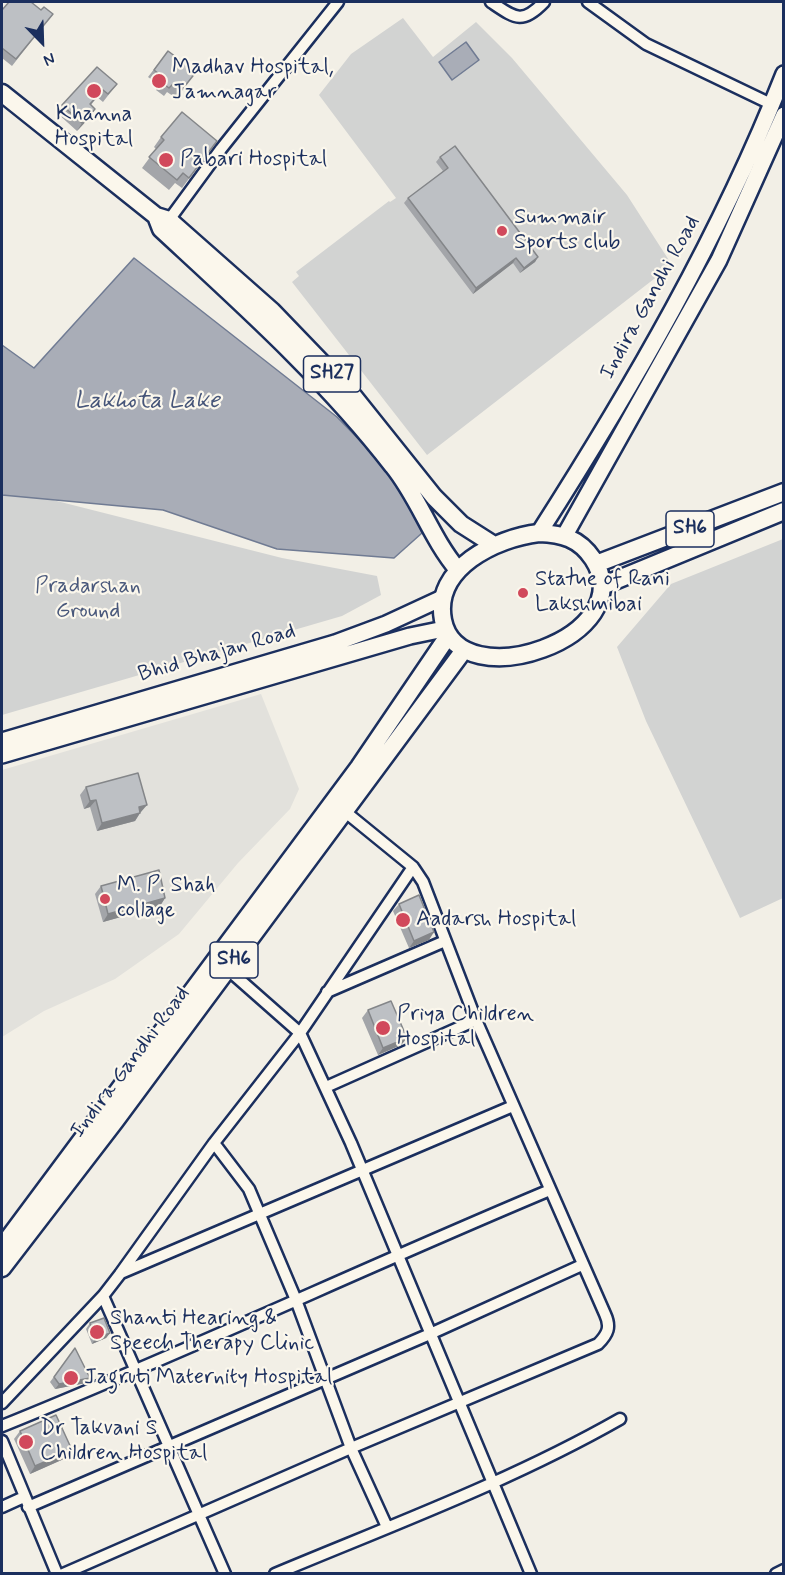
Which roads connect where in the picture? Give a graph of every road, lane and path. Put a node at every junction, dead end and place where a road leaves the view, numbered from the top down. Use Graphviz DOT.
graph roads {
  1 [pos="338,2"];
  2 [pos="490,2"];
  3 [pos="544,2"];
  4 [pos="588,2"];
  5 [pos="783,74"];
  6 [pos="2,93"];
  7 [pos="771,104"];
  8 [pos="783,115"];
  9 [pos="780,133"];
  10 [pos="163,218"];
  11 [pos="783,492"];
  12 [pos="783,511"];
  13 [pos="539,532"];
  14 [pos="565,535"];
  15 [pos="494,545"];
  16 [pos="596,564"];
  17 [pos="458,570"];
  18 [pos="602,586"];
  19 [pos="440,599"];
  20 [pos="446,633"];
  21 [pos="464,650"];
  22 [pos="2,741"];
  23 [pos="2,754"];
  24 [pos="343,810"];
  25 [pos="413,867"];
  26 [pos="445,940"];
  27 [pos="223,965"];
  28 [pos="327,992"];
  29 [pos="476,1020"];
  30 [pos="300,1033"];
  31 [pos="326,1087"];
  32 [pos="513,1106"];
  33 [pos="214,1143"];
  34 [pos="362,1171"];
  35 [pos="550,1190"];
  36 [pos="260,1215"];
  37 [pos="2,1247"];
  38 [pos="397,1254"];
  39 [pos="582,1265"];
  40 [pos="2,1268"];
  41 [pos="120,1274"];
  42 [pos="103,1296"];
  43 [pos="296,1300"];
  44 [pos="430,1334"];
  45 [pos="136,1372"];
  46 [pos="325,1379"];
  47 [pos="460,1402"];
  48 [pos="2,1403"];
  49 [pos="620,1419"];
  50 [pos="2,1426"];
  51 [pos="2,1441"];
  52 [pos="168,1446"];
  53 [pos="351,1448"];
  54 [pos="494,1483"];
  55 [pos="26,1502"];
  56 [pos="2,1507"];
  57 [pos="198,1514"];
  58 [pos="387,1527"];
  59 [pos="783,1570"];
  60 [pos="57,1574"];
  61 [pos="63,1574"];
  62 [pos="225,1574"];
  63 [pos="275,1574"];
  64 [pos="531,1574"];
  65 [pos="776,1574"];
  1 -- 10 [label="street"];
  2 -- 3 [label="street"];
  4 -- 7 [label="street"];
  5 -- 7 [label="main road, Indira Gandhi Road"];
  6 -- 10 [label="main road, SH27"];
  7 -- 13 [label="main road, Indira Gandhi Road"];
  8 -- 9 [label="main road, Indira Gandhi Road"];
  9 -- 14 [label="main road, Indira Gandhi Road"];
  10 -- 15 [label="main road, SH27"];
  10 -- 17 [label="main road, SH27"];
  11 -- 16 [label="main road, SH6"];
  12 -- 18 [label="main road, SH6"];
  13 -- 14 [label="main road"];
  13 -- 15 [label="main road"];
  14 -- 16 [label="main road"];
  15 -- 17 [label="main road"];
  16 -- 18 [label="main road"];
  17 -- 19 [label="main road"];
  18 -- 21 [label="main road"];
  19 -- 20 [label="main road"];
  19 -- 22 [label="main road, Bhid Bhajan Road"];
  20 -- 21 [label="main road"];
  20 -- 23 [label="main road, Bhid Bhajan Road"];
  20 -- 27 [label="main road, Indira Gandhi Road / SH6"];
  21 -- 24 [label="main road, Indira Gandhi Road / SH6"];
  24 -- 25 [label="street"];
  24 -- 27 [label="main road, Indira Gandhi Road / SH6"];
  25 -- 26 [label="street"];
  25 -- 28 [label="street"];
  26 -- 28 [label="street"];
  26 -- 29 [label="street"];
  27 -- 30 [label="street"];
  27 -- 37 [label="main road, Indira Gandhi Road / SH6"];
  27 -- 40 [label="main road, Indira Gandhi Road / SH6"];
  28 -- 30 [label="street"];
  29 -- 31 [label="street"];
  29 -- 32 [label="street"];
  30 -- 31 [label="street"];
  30 -- 33 [label="street"];
  31 -- 34 [label="street"];
  32 -- 34 [label="street"];
  32 -- 35 [label="street"];
  33 -- 36 [label="street"];
  33 -- 41 [label="street"];
  34 -- 36 [label="street"];
  34 -- 38 [label="street"];
  35 -- 38 [label="street"];
  35 -- 39 [label="street"];
  36 -- 41 [label="street"];
  36 -- 43 [label="street"];
  38 -- 43 [label="street"];
  38 -- 44 [label="street"];
  39 -- 44 [label="street"];
  39 -- 47 [label="street"];
  41 -- 42 [label="street"];
  42 -- 45 [label="street"];
  42 -- 48 [label="street"];
  43 -- 45 [label="street"];
  43 -- 46 [label="street"];
  44 -- 46 [label="street"];
  44 -- 47 [label="street"];
  45 -- 50 [label="street"];
  45 -- 52 [label="street"];
  46 -- 52 [label="street"];
  46 -- 53 [label="street"];
  47 -- 53 [label="street"];
  47 -- 54 [label="street"];
  49 -- 54 [label="street"];
  51 -- 55 [label="street"];
  52 -- 55 [label="street"];
  52 -- 57 [label="street"];
  53 -- 57 [label="street"];
  53 -- 58 [label="street"];
  54 -- 58 [label="street"];
  54 -- 64 [label="street"];
  55 -- 56 [label="street"];
  55 -- 60 [label="street"];
  57 -- 61 [label="street"];
  57 -- 62 [label="street"];
  58 -- 63 [label="street"];
  59 -- 65 [label="street"];
}
